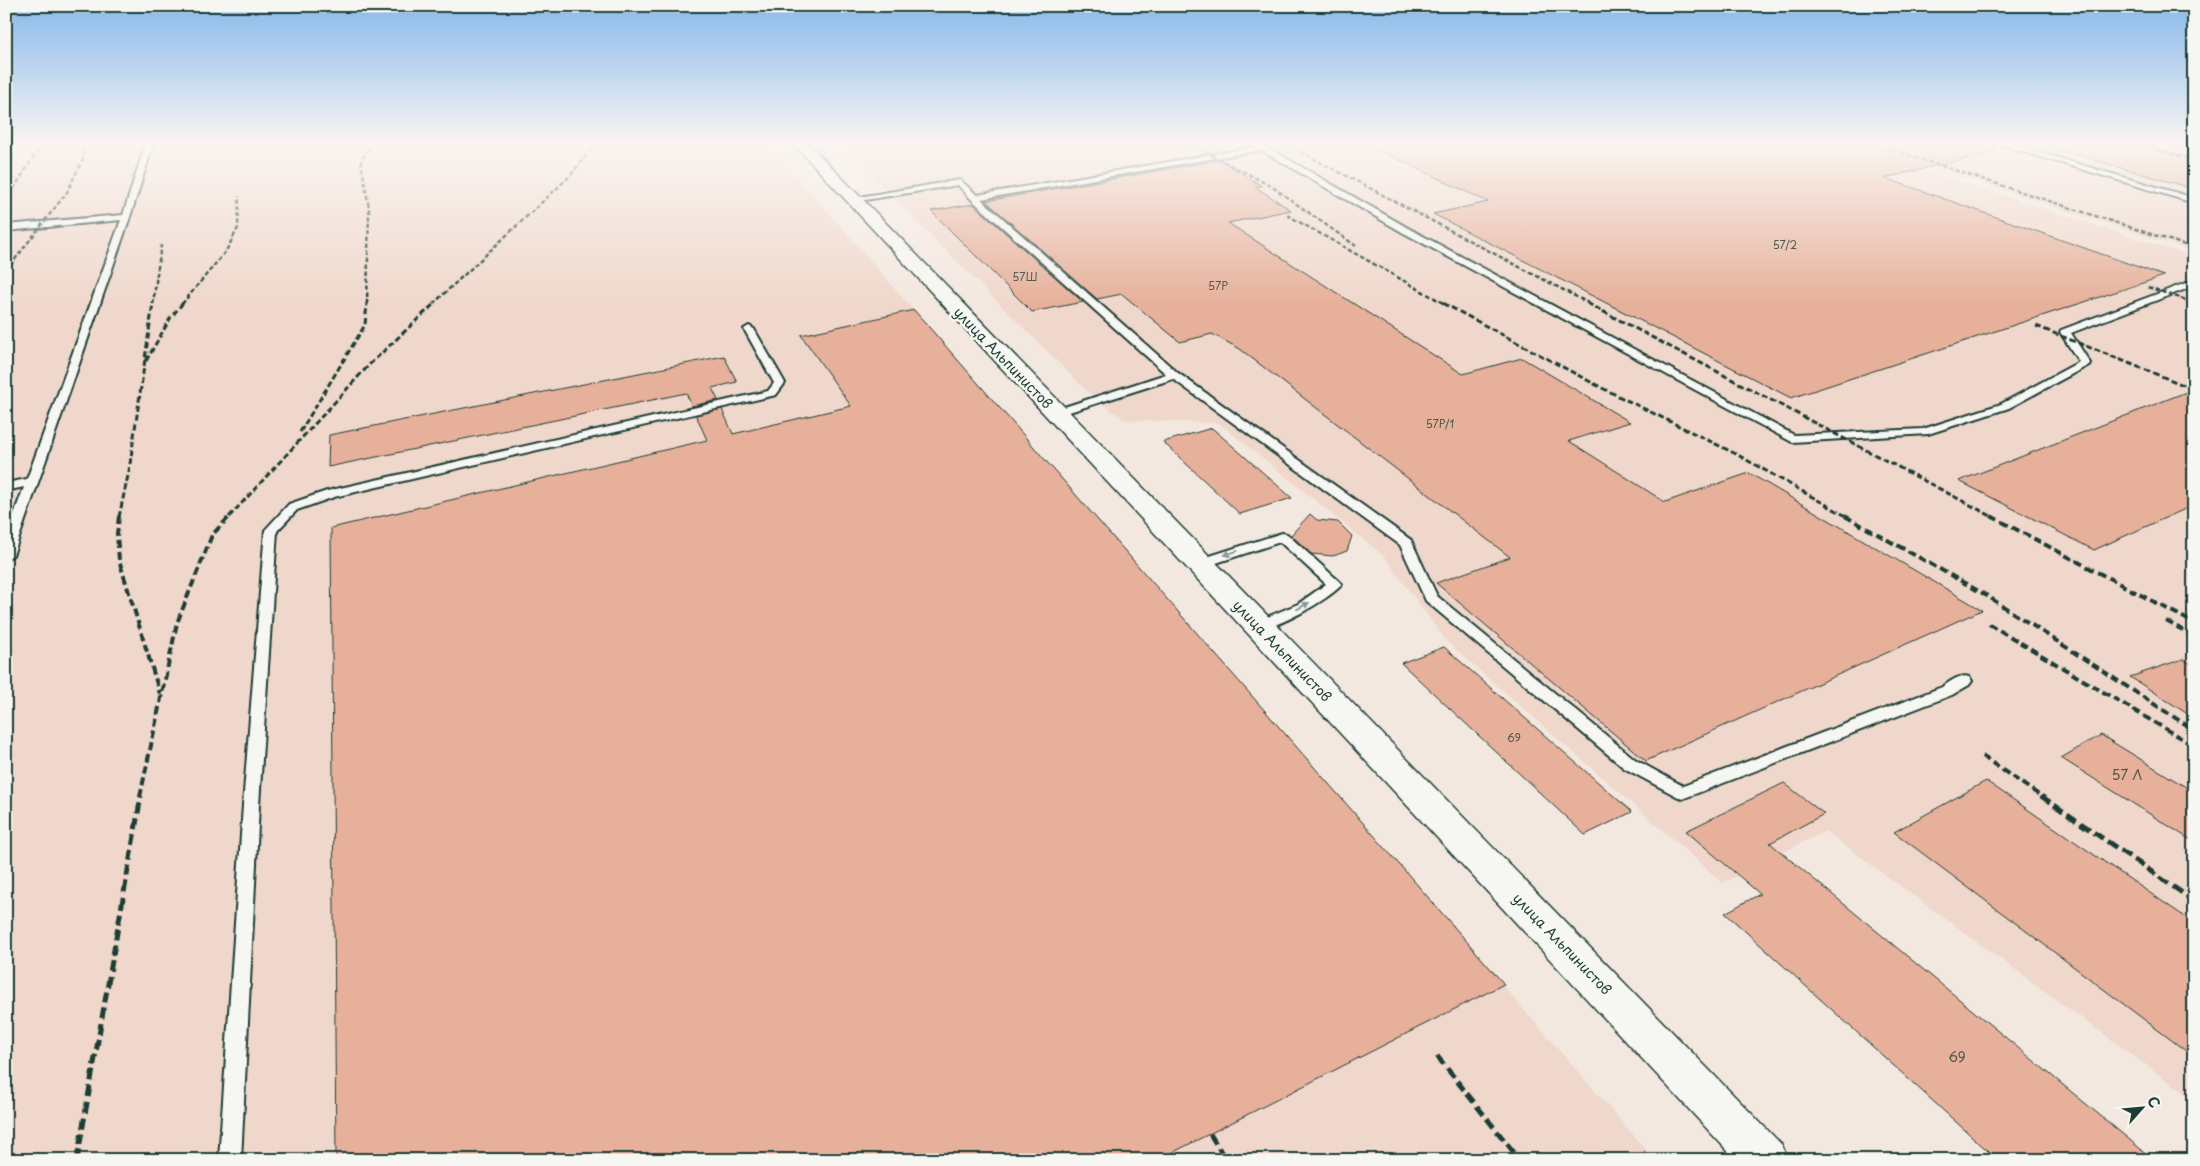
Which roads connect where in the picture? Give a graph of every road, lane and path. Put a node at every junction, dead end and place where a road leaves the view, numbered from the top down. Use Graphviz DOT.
graph roads {
  1 [pos="133,196"];
  2 [pos="850,196"];
  3 [pos="874,196"];
  4 [pos="983,196"];
  5 [pos="1347,196"];
  6 [pos="2179,196"];
  7 [pos="975,198"];
  8 [pos="853,200"];
  9 [pos="2194,201"];
  10 [pos="126,217"];
  11 [pos="6,228"];
  12 [pos="2194,283"];
  13 [pos="749,329"];
  14 [pos="1174,375"];
  15 [pos="1056,413"];
  16 [pos="31,482"];
  17 [pos="6,487"];
  18 [pos="6,555"];
  19 [pos="1199,564"];
  20 [pos="1258,626"];
  21 [pos="1964,681"];
  22 [pos="230,1160"];
  23 [pos="1766,1160"];
  1 -- 10 [label="lane"];
  2 -- 8 [label="main road, улица Альпинистов"];
  3 -- 8 [label="lane"];
  4 -- 7 [label="lane"];
  5 -- 12 [label="lane"];
  6 -- 9 [label="lane"];
  7 -- 14 [label="lane"];
  8 -- 15 [label="main road, улица Альпинистов"];
  10 -- 11 [label="lane"];
  10 -- 16 [label="lane"];
  13 -- 22 [label="lane"];
  14 -- 15 [label="lane"];
  14 -- 21 [label="lane"];
  15 -- 19 [label="main road, улица Альпинистов"];
  16 -- 17 [label="lane"];
  16 -- 18 [label="lane"];
  19 -- 20 [label="main road, улица Альпинистов"];
  20 -- 19 [label="lane, one-way"];
  20 -- 23 [label="main road, улица Альпинистов"];
}
